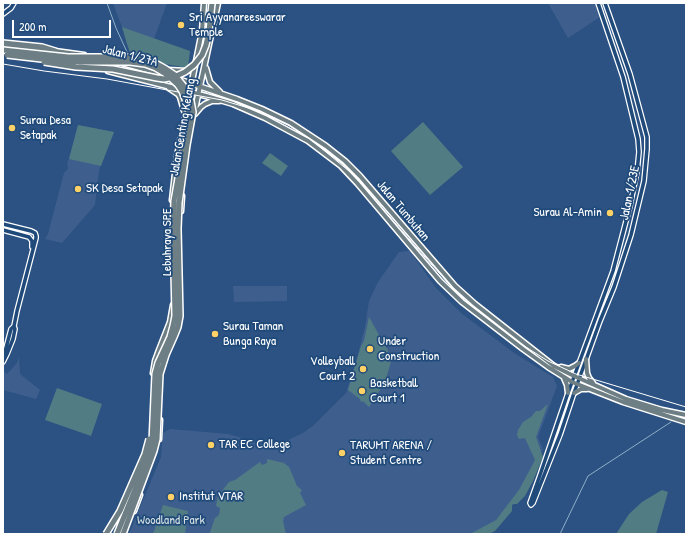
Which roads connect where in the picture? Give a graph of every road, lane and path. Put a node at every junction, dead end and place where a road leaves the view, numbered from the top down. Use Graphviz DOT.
graph roads {
  1 [pos="14,3"];
  2 [pos="204,3"];
  3 [pos="212,3"];
  4 [pos="218,3"];
  5 [pos="598,3"];
  6 [pos="605,3"];
  7 [pos="3,14"];
  8 [pos="3,43"];
  9 [pos="3,48"];
  10 [pos="55,50"];
  11 [pos="4,55"];
  12 [pos="206,63"];
  13 [pos="194,67"];
  14 [pos="151,71"];
  15 [pos="179,80"];
  16 [pos="161,84"];
  17 [pos="191,84"];
  18 [pos="201,87"];
  19 [pos="178,89"];
  20 [pos="189,92"];
  21 [pos="199,94"];
  22 [pos="223,94"];
  23 [pos="224,101"];
  24 [pos="185,115"];
  25 [pos="194,117"];
  26 [pos="312,136"];
  27 [pos="312,144"];
  28 [pos="326,146"];
  29 [pos="326,154"];
  30 [pos="350,165"];
  31 [pos="349,174"];
  32 [pos="3,224"];
  33 [pos="403,226"];
  34 [pos="3,230"];
  35 [pos="397,231"];
  36 [pos="420,245"];
  37 [pos="414,250"];
  38 [pos="32,252"];
  39 [pos="14,326"];
  40 [pos="167,331"];
  41 [pos="177,335"];
  42 [pos="3,355"];
  43 [pos="586,359"];
  44 [pos="3,362"];
  45 [pos="579,363"];
  46 [pos="554,366"];
  47 [pos="574,376"];
  48 [pos="564,378"];
  49 [pos="580,378"];
  50 [pos="572,382"];
  51 [pos="577,384"];
  52 [pos="594,384"];
  53 [pos="589,389"];
  54 [pos="568,393"];
  55 [pos="574,394"];
  56 [pos="686,416"];
  57 [pos="686,422"];
  58 [pos="153,426"];
  59 [pos="106,534"];
  60 [pos="114,534"];
  61 [pos="117,534"];
  62 [pos="123,534"];
  1 -- 7 [label="street"];
  2 -- 13 [label="main road, Jalan Genting Kelang"];
  3 -- 11 [label="highway, bridge"];
  4 -- 12 [label="main road, Jalan Genting Kelang"];
  5 -- 45 [label="street, Jalan 1/23E"];
  6 -- 43 [label="street, Jalan 1/23E"];
  8 -- 10 [label="highway"];
  9 -- 10 [label="main road, Jalan 1/27A"];
  9 -- 62 [label="highway, Lebuhraya SPE, bridge"];
  10 -- 14 [label="main road, Jalan 1/27A"];
  11 -- 16 [label="main road, Jalan 1/27A"];
  11 -- 58 [label="highway, Lebuhraya SPE, bridge"];
  12 -- 18 [label="main road, Jalan Genting Kelang"];
  12 -- 22 [label="main road"];
  13 -- 14 [label="main road"];
  13 -- 17 [label="main road, Jalan Genting Kelang"];
  14 -- 15 [label="main road, Jalan 1/27A"];
  15 -- 17 [label="main road, Jalan 1/27A"];
  15 -- 19 [label="main road"];
  16 -- 19 [label="main road, Jalan 1/27A"];
  16 -- 24 [label="main road"];
  17 -- 18 [label="main road, Jalan 1/27A"];
  17 -- 20 [label="main road, Jalan Genting Kelang"];
  18 -- 21 [label="main road, Jalan Genting Kelang"];
  18 -- 22 [label="main road, Jalan Tumbuhan"];
  19 -- 20 [label="main road, Jalan 1/27A"];
  20 -- 21 [label="main road, Jalan 1/27A"];
  20 -- 24 [label="main road, Jalan Genting Kelang"];
  21 -- 23 [label="main road, Jalan Tumbuhan"];
  21 -- 25 [label="main road, Jalan Genting Kelang"];
  22 -- 26 [label="main road, Jalan Tumbuhan"];
  23 -- 25 [label="main road"];
  23 -- 27 [label="main road, Jalan Tumbuhan"];
  24 -- 40 [label="main road, Jalan Genting Kelang"];
  25 -- 41 [label="main road, Jalan Genting Kelang"];
  26 -- 27 [label="main road"];
  26 -- 28 [label="main road, Jalan Tumbuhan"];
  27 -- 29 [label="main road, Jalan Tumbuhan"];
  28 -- 29 [label="main road"];
  28 -- 30 [label="main road, Jalan Tumbuhan"];
  29 -- 31 [label="main road, Jalan Tumbuhan"];
  30 -- 31 [label="main road"];
  30 -- 33 [label="main road, Jalan Tumbuhan"];
  31 -- 35 [label="main road, Jalan Tumbuhan"];
  32 -- 38 [label="street"];
  33 -- 35 [label="main road"];
  33 -- 36 [label="main road, Jalan Tumbuhan"];
  34 -- 38 [label="street"];
  35 -- 37 [label="main road, Jalan Tumbuhan"];
  36 -- 37 [label="main road"];
  36 -- 46 [label="main road, Jalan Tumbuhan"];
  37 -- 48 [label="main road, Jalan Tumbuhan"];
  38 -- 39 [label="street"];
  39 -- 42 [label="street"];
  39 -- 44 [label="street"];
  40 -- 41 [label="main road"];
  40 -- 60 [label="main road, Jalan Genting Kelang"];
  41 -- 62 [label="main road, Jalan Genting Kelang"];
  43 -- 49 [label="street, Jalan 1/23E"];
  43 -- 52 [label="main road"];
  45 -- 46 [label="main road"];
  45 -- 47 [label="street, Jalan 1/23E"];
  46 -- 47 [label="main road, Jalan Tumbuhan"];
  47 -- 49 [label="main road, Jalan Tumbuhan"];
  47 -- 50 [label="street, Jalan 1/23E"];
  48 -- 50 [label="main road, Jalan Tumbuhan"];
  48 -- 54 [label="main road"];
  49 -- 51 [label="street, Jalan 1/23E"];
  49 -- 52 [label="main road, Jalan Tumbuhan"];
  50 -- 51 [label="main road, Jalan Tumbuhan"];
  50 -- 54 [label="street, Jalan 1/23E"];
  51 -- 53 [label="main road, Jalan Tumbuhan"];
  51 -- 55 [label="street, Jalan 1/23E"];
  52 -- 56 [label="main road, Jalan Tumbuhan"];
  53 -- 55 [label="main road"];
  53 -- 57 [label="main road, Jalan Tumbuhan"];
  54 -- 55 [label="street, Jalan 1/23E"];
  58 -- 59 [label="highway, bridge"];
  58 -- 61 [label="highway, Lebuhraya SPE, bridge"];
}
